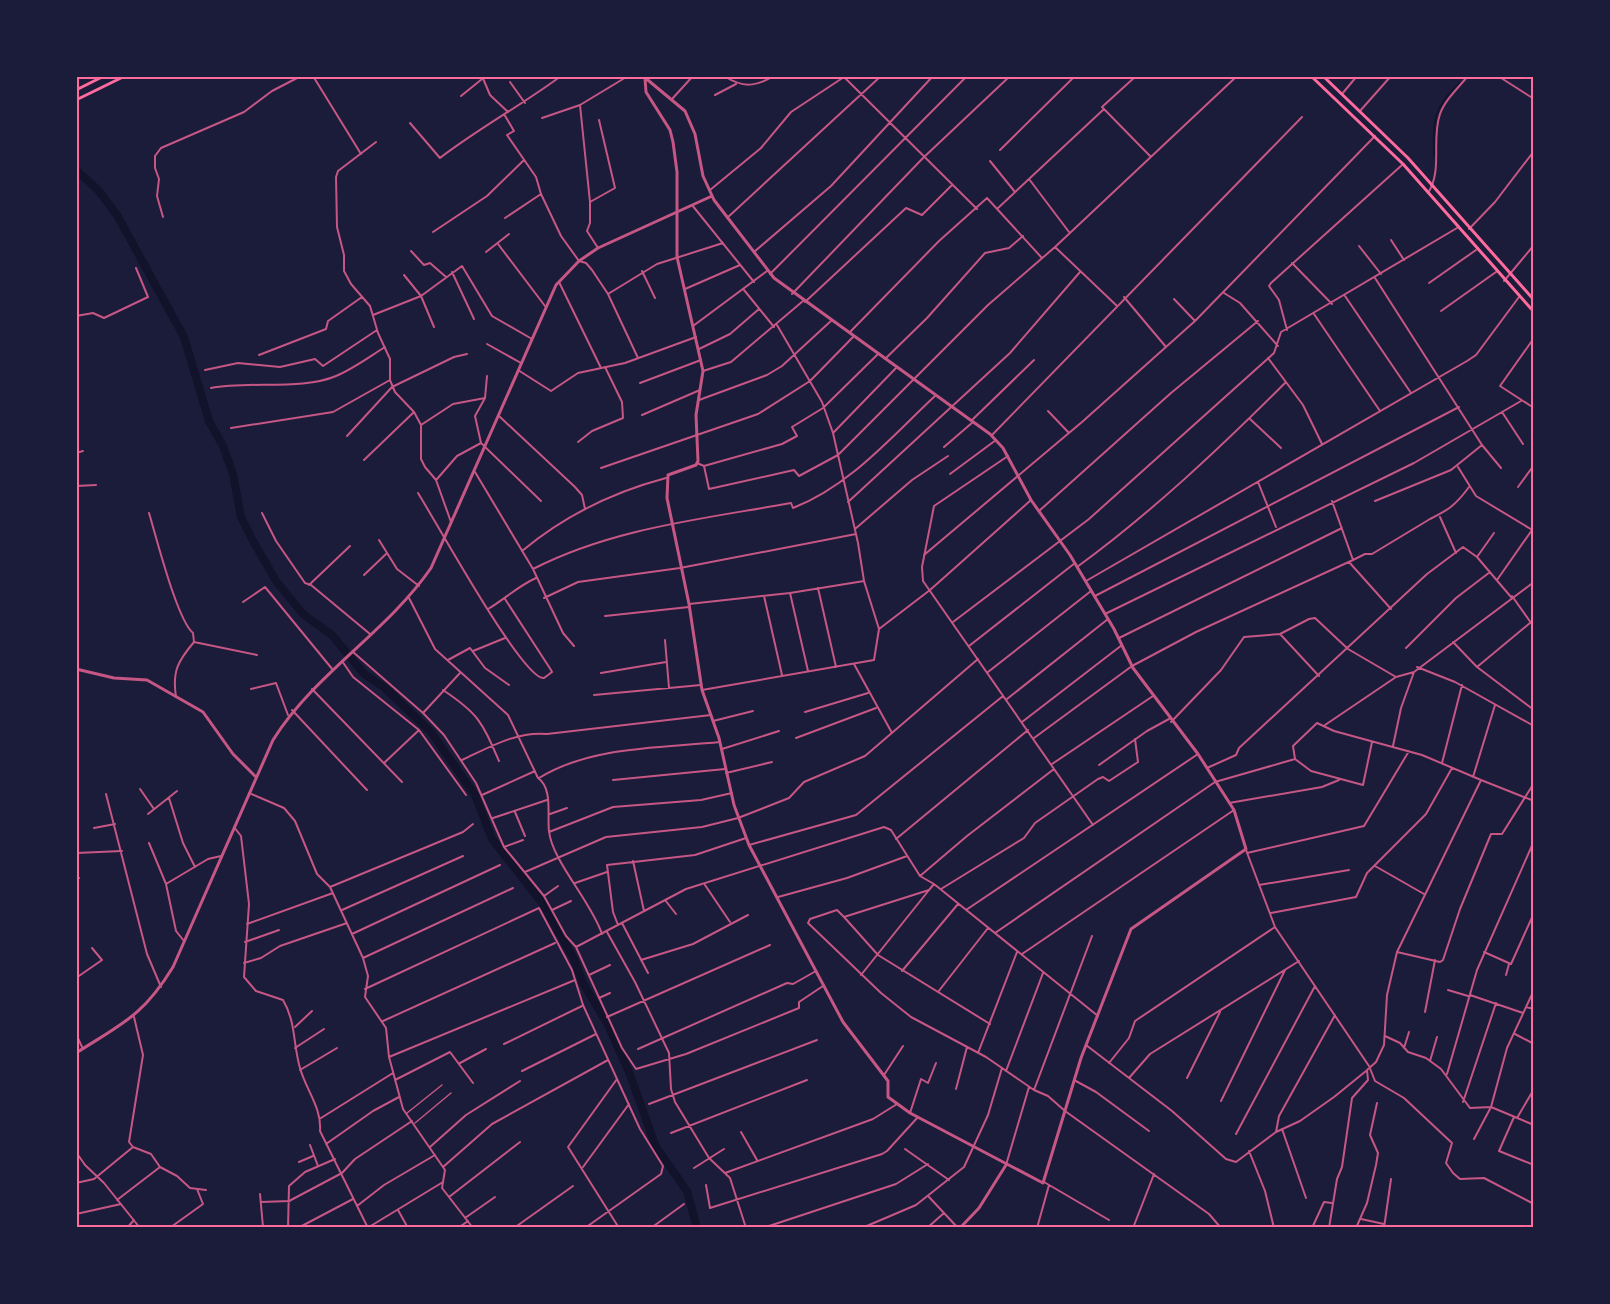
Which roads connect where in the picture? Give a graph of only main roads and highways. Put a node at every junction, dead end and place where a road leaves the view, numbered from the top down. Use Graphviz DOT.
graph roads {
  1 [pos="104,76"];
  2 [pos="125,76"];
  3 [pos="1311,76"];
  4 [pos="1323,76"];
  5 [pos="76,90"];
  6 [pos="76,100"];
  7 [pos="1533,300"];
  8 [pos="1533,312"];
  1 -- 5 [label="main road"];
  2 -- 6 [label="main road"];
  3 -- 8 [label="main road"];
  4 -- 7 [label="main road"];
}
